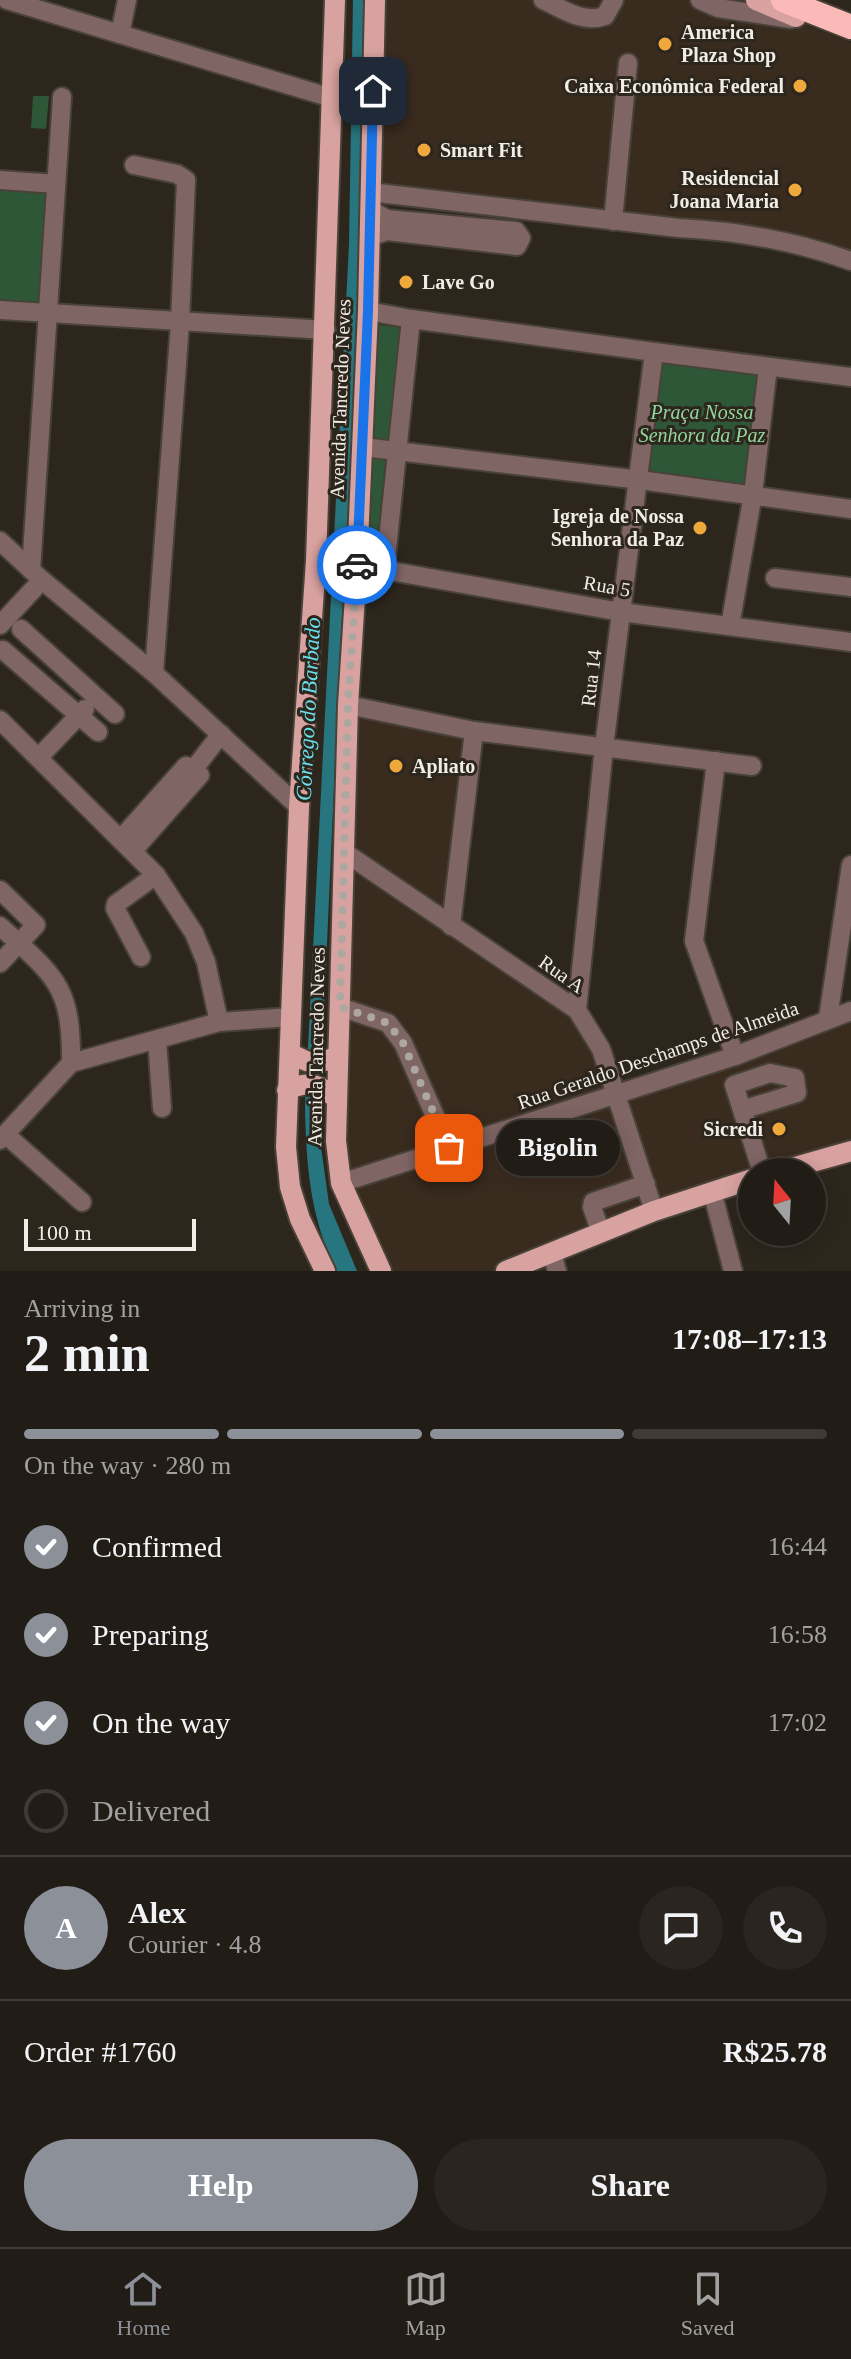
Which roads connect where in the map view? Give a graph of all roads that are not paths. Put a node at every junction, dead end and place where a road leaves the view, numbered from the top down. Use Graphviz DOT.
graph roads {
  1 [pos="7,0"];
  2 [pos="127,0"];
  3 [pos="335,0"];
  4 [pos="375,0"];
  5 [pos="543,0"];
  6 [pos="614,0"];
  7 [pos="700,0"];
  8 [pos="756,0"];
  9 [pos="796,9"];
  10 [pos="851,27"];
  11 [pos="120,34"];
  12 [pos="851,36"];
  13 [pos="628,63"];
  14 [pos="62,97"];
  15 [pos="332,98"];
  16 [pos="134,165"];
  17 [pos="0,180"];
  18 [pos="56,184"];
  19 [pos="370,201"];
  20 [pos="613,221"];
  21 [pos="369,237"];
  22 [pos="851,261"];
  23 [pos="0,310"];
  24 [pos="368,311"];
  25 [pos="50,314"];
  26 [pos="411,319"];
  27 [pos="180,323"];
  28 [pos="326,330"];
  29 [pos="654,352"];
  30 [pos="768,367"];
  31 [pos="851,377"];
  32 [pos="363,447"];
  33 [pos="396,452"];
  34 [pos="640,480"];
  35 [pos="753,494"];
  36 [pos="851,509"];
  37 [pos="0,541"];
  38 [pos="357,565"];
  39 [pos="385,568"];
  40 [pos="36,575"];
  41 [pos="775,578"];
  42 [pos="851,587"];
  43 [pos="621,612"];
  44 [pos="0,625"];
  45 [pos="730,626"];
  46 [pos="21,629"];
  47 [pos="851,642"];
  48 [pos="3,650"];
  49 [pos="154,673"];
  50 [pos="95,698"];
  51 [pos="348,705"];
  52 [pos="115,714"];
  53 [pos="79,715"];
  54 [pos="0,720"];
  55 [pos="474,731"];
  56 [pos="98,732"];
  57 [pos="221,734"];
  58 [pos="604,747"];
  59 [pos="39,757"];
  60 [pos="716,761"];
  61 [pos="752,766"];
  62 [pos="193,770"];
  63 [pos="299,807"];
  64 [pos="344,852"];
  65 [pos="851,865"];
  66 [pos="156,875"];
  67 [pos="0,890"];
  68 [pos="0,926"];
  69 [pos="451,926"];
  70 [pos="20,944"];
  71 [pos="141,957"];
  72 [pos="0,963"];
  73 [pos="340,1007"];
  74 [pos="577,1010"];
  75 [pos="851,1011"];
  76 [pos="291,1017"];
  77 [pos="828,1018"];
  78 [pos="219,1022"];
  79 [pos="157,1040"];
  80 [pos="338,1056"];
  81 [pos="735,1056"];
  82 [pos="302,1059"];
  83 [pos="71,1063"];
  84 [pos="293,1087"];
  85 [pos="328,1092"];
  86 [pos="617,1095"];
  87 [pos="162,1108"];
  88 [pos="742,1110"];
  89 [pos="3,1137"];
  90 [pos="449,1148"];
  91 [pos="851,1151"];
  92 [pos="757,1158"];
  93 [pos="826,1158"];
  94 [pos="341,1183"];
  95 [pos="738,1183"];
  96 [pos="646,1184"];
  97 [pos="712,1191"];
  98 [pos="82,1202"];
  99 [pos="654,1211"];
  100 [pos="601,1233"];
  101 [pos="554,1262"];
  102 [pos="325,1271"];
  103 [pos="381,1271"];
  104 [pos="506,1271"];
  105 [pos="733,1271"];
  1 -- 11 [label="street"];
  2 -- 11 [label="street"];
  3 -- 15 [label="main road, Avenida Tancredo Neves"];
  4 -- 19 [label="main road, Avenida Tancredo Neves"];
  5 -- 6 [label="street"];
  7 -- 9 [label="street"];
  8 -- 9 [label="main road"];
  9 -- 10 [label="highway"];
  9 -- 12 [label="main road"];
  11 -- 15 [label="street"];
  13 -- 20 [label="street"];
  14 -- 18 [label="street"];
  15 -- 28 [label="main road, Avenida Tancredo Neves"];
  16 -- 27 [label="street"];
  17 -- 18 [label="street"];
  18 -- 25 [label="street"];
  19 -- 20 [label="street"];
  19 -- 21 [label="main road, Avenida Tancredo Neves"];
  19 -- 21 [label="street"];
  20 -- 22 [label="street"];
  21 -- 24 [label="main road, Avenida Tancredo Neves"];
  23 -- 25 [label="street"];
  24 -- 26 [label="street"];
  24 -- 32 [label="main road, Avenida Tancredo Neves"];
  25 -- 27 [label="street"];
  25 -- 40 [label="street"];
  26 -- 29 [label="street"];
  26 -- 33 [label="street"];
  27 -- 28 [label="street"];
  27 -- 49 [label="street"];
  28 -- 63 [label="main road, Avenida Tancredo Neves"];
  29 -- 30 [label="street"];
  29 -- 34 [label="street, Rua 14"];
  30 -- 31 [label="street"];
  30 -- 35 [label="street"];
  32 -- 33 [label="street"];
  32 -- 38 [label="main road, Avenida Tancredo Neves"];
  33 -- 34 [label="street"];
  33 -- 39 [label="street"];
  34 -- 35 [label="street"];
  34 -- 43 [label="street, Rua 14"];
  35 -- 36 [label="street"];
  35 -- 45 [label="street"];
  37 -- 40 [label="street"];
  38 -- 39 [label="street, Rua 5"];
  38 -- 51 [label="main road, Avenida Tancredo Neves"];
  39 -- 43 [label="street, Rua 5"];
  40 -- 44 [label="street"];
  40 -- 49 [label="street"];
  41 -- 42 [label="street"];
  43 -- 45 [label="street, Rua 5"];
  43 -- 58 [label="street, Rua 14"];
  45 -- 47 [label="street, Rua 5"];
  46 -- 50 [label="street"];
  48 -- 53 [label="street"];
  49 -- 57 [label="street"];
  50 -- 52 [label="street"];
  50 -- 53 [label="street"];
  51 -- 55 [label="street"];
  51 -- 64 [label="main road, Avenida Tancredo Neves"];
  53 -- 56 [label="street"];
  53 -- 59 [label="street"];
  54 -- 59 [label="street"];
  55 -- 58 [label="street"];
  55 -- 69 [label="street"];
  57 -- 62 [label="street"];
  57 -- 63 [label="street"];
  58 -- 60 [label="street"];
  58 -- 74 [label="street, Rua 14"];
  59 -- 66 [label="street"];
  60 -- 61 [label="street"];
  60 -- 81 [label="street"];
  63 -- 76 [label="main road, Avenida Tancredo Neves"];
  64 -- 69 [label="street, Rua A"];
  64 -- 73 [label="main road, Avenida Tancredo Neves"];
  65 -- 77 [label="street"];
  66 -- 71 [label="street"];
  66 -- 78 [label="street"];
  67 -- 70 [label="street"];
  68 -- 70 [label="street"];
  69 -- 74 [label="street, Rua A"];
  70 -- 72 [label="street"];
  70 -- 83 [label="street"];
  73 -- 80 [label="main road, Avenida Tancredo Neves"];
  73 -- 90 [label="street"];
  74 -- 86 [label="street, Rua A"];
  75 -- 77 [label="street, Rua Geraldo Deschamps de Almeida"];
  76 -- 78 [label="street"];
  76 -- 82 [label="main road, Avenida Tancredo Neves"];
  77 -- 81 [label="street, Rua Geraldo Deschamps de Almeida"];
  78 -- 79 [label="street"];
  79 -- 83 [label="street"];
  79 -- 87 [label="street"];
  80 -- 82 [label="main road"];
  80 -- 85 [label="main road, Avenida Tancredo Neves"];
  81 -- 86 [label="street, Rua Geraldo Deschamps de Almeida"];
  82 -- 84 [label="main road, Avenida Tancredo Neves"];
  83 -- 89 [label="street"];
  84 -- 85 [label="main road"];
  84 -- 102 [label="main road, Avenida Tancredo Neves"];
  85 -- 94 [label="main road, Avenida Tancredo Neves"];
  86 -- 90 [label="street, Rua Geraldo Deschamps de Almeida"];
  86 -- 96 [label="street, Rua A"];
  88 -- 92 [label="street"];
  89 -- 98 [label="street"];
  90 -- 94 [label="street, Rua Geraldo Deschamps de Almeida"];
  91 -- 93 [label="main road"];
  94 -- 103 [label="main road, Avenida Tancredo Neves"];
  95 -- 97 [label="main road"];
  96 -- 99 [label="street, Rua A"];
  96 -- 100 [label="street"];
  97 -- 99 [label="main road"];
  97 -- 105 [label="street"];
  99 -- 100 [label="main road"];
  100 -- 101 [label="main road"];
  101 -- 104 [label="main road"];
}
